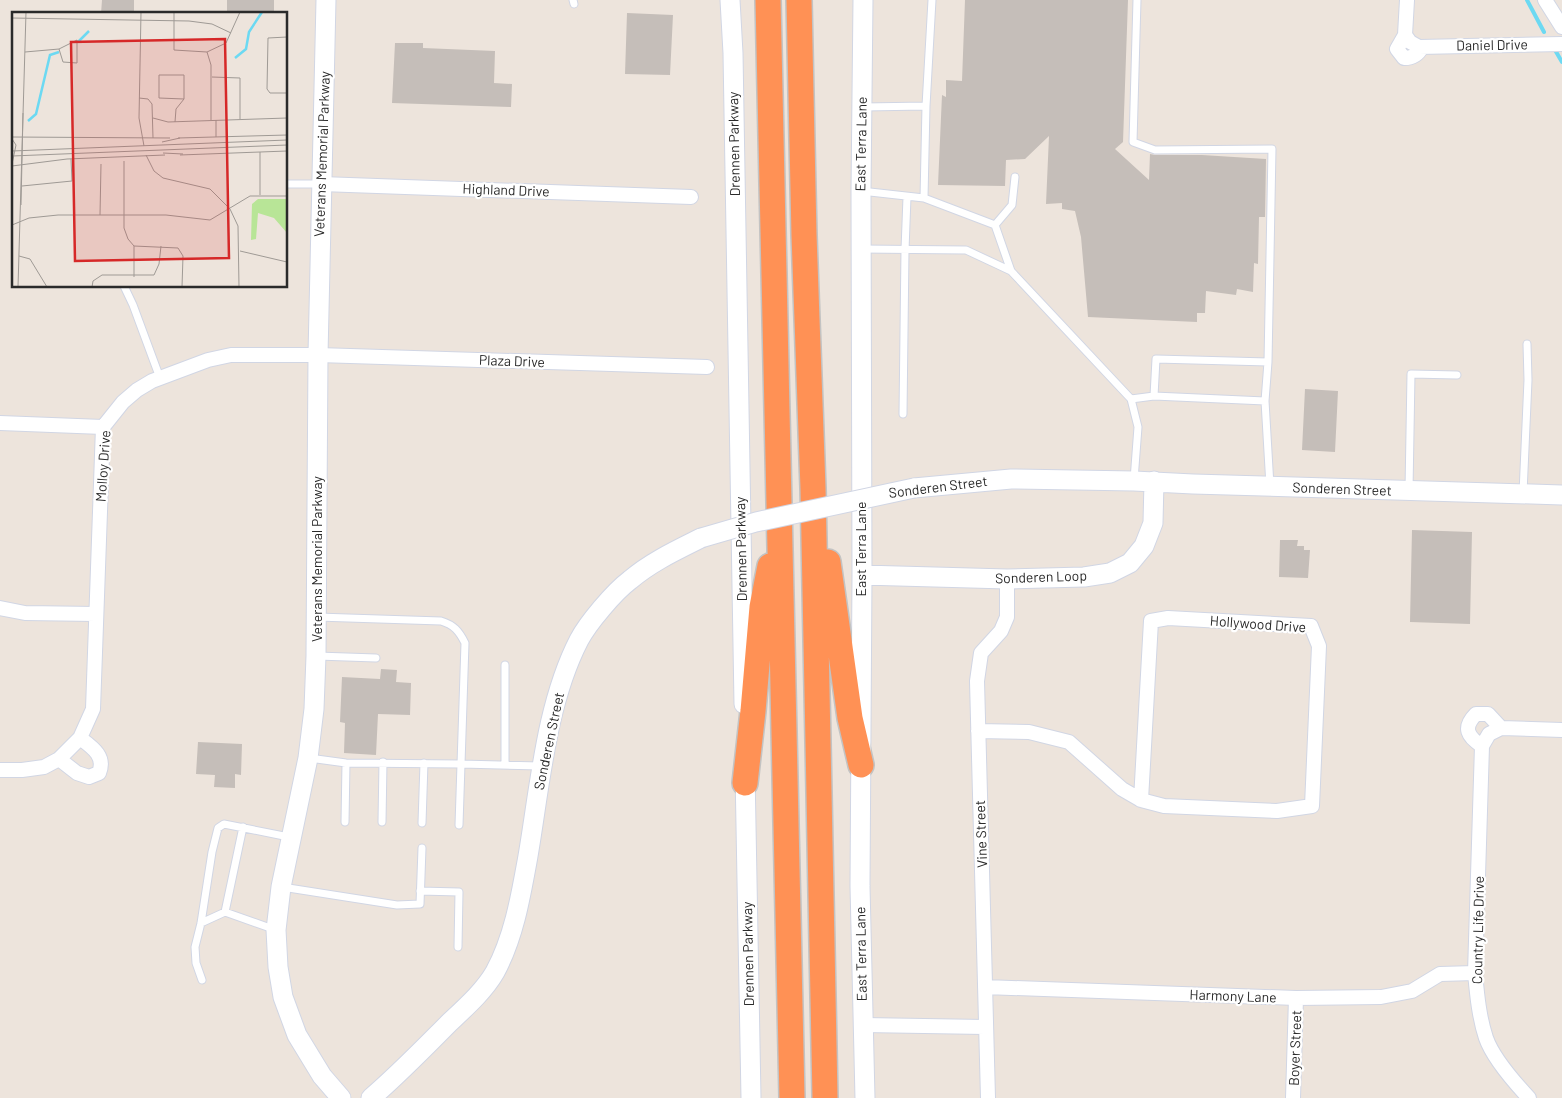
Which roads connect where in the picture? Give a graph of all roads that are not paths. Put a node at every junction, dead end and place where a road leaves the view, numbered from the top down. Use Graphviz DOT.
graph roads {
  1 [pos="326,0"];
  2 [pos="730,0"];
  3 [pos="768,0"];
  4 [pos="799,0"];
  5 [pos="863,0"];
  6 [pos="932,0"];
  7 [pos="1137,0"];
  8 [pos="1407,0"];
  9 [pos="1545,0"];
  10 [pos="1562,27"];
  11 [pos="1562,44"];
  12 [pos="926,106"];
  13 [pos="862,107"];
  14 [pos="1015,178"];
  15 [pos="288,184"];
  16 [pos="320,184"];
  17 [pos="861,191"];
  18 [pos="691,197"];
  19 [pos="907,197"];
  20 [pos="924,198"];
  21 [pos="994,225"];
  22 [pos="861,249"];
  23 [pos="905,250"];
  24 [pos="1011,271"];
  25 [pos="125,288"];
  26 [pos="1527,344"];
  27 [pos="318,355"];
  28 [pos="1268,362"];
  29 [pos="707,367"];
  30 [pos="1457,375"];
  31 [pos="160,378"];
  32 [pos="1154,396"];
  33 [pos="1131,399"];
  34 [pos="1265,401"];
  35 [pos="903,414"];
  36 [pos="0,423"];
  37 [pos="103,427"];
  38 [pos="1134,480"];
  39 [pos="1154,481"];
  40 [pos="1270,487"];
  41 [pos="813,488"];
  42 [pos="1409,491"];
  43 [pos="1523,494"];
  44 [pos="1562,495"];
  45 [pos="779,527"];
  46 [pos="862,576"];
  47 [pos="1008,579"];
  48 [pos="0,608"];
  49 [pos="96,614"];
  50 [pos="316,617"];
  51 [pos="316,656"];
  52 [pos="376,658"];
  53 [pos="505,665"];
  54 [pos="1501,728"];
  55 [pos="1562,730"];
  56 [pos="978,731"];
  57 [pos="80,738"];
  58 [pos="1482,746"];
  59 [pos="308,758"];
  60 [pos="59,759"];
  61 [pos="383,762"];
  62 [pos="346,763"];
  63 [pos="424,763"];
  64 [pos="461,764"];
  65 [pos="861,764"];
  66 [pos="505,765"];
  67 [pos="543,766"];
  68 [pos="0,770"];
  69 [pos="745,783"];
  70 [pos="1141,800"];
  71 [pos="345,822"];
  72 [pos="382,822"];
  73 [pos="422,823"];
  74 [pos="459,825"];
  75 [pos="243,827"];
  76 [pos="292,838"];
  77 [pos="422,848"];
  78 [pos="281,887"];
  79 [pos="420,891"];
  80 [pos="224,912"];
  81 [pos="201,923"];
  82 [pos="276,930"];
  83 [pos="458,947"];
  84 [pos="1475,973"];
  85 [pos="202,980"];
  86 [pos="985,987"];
  87 [pos="1296,998"];
  88 [pos="863,1024"];
  89 [pos="985,1027"];
  90 [pos="341,1098"];
  91 [pos="371,1098"];
  92 [pos="751,1098"];
  93 [pos="792,1098"];
  94 [pos="825,1098"];
  95 [pos="864,1098"];
  96 [pos="988,1098"];
  97 [pos="1293,1098"];
  98 [pos="1529,1098"];
  1 -- 16 [label="street, Veterans Memorial Parkway"];
  2 -- 69 [label="street, Drennen Parkway"];
  3 -- 45 [label="highway"];
  4 -- 41 [label="highway"];
  5 -- 13 [label="street, East Terra Lane"];
  6 -- 12 [label="lane"];
  7 -- 28 [label="lane"];
  8 -- 11 [label="street, Daniel Drive"];
  9 -- 10 [label="street"];
  12 -- 13 [label="lane"];
  12 -- 20 [label="lane"];
  13 -- 17 [label="street, East Terra Lane"];
  14 -- 21 [label="lane"];
  15 -- 16 [label="lane"];
  16 -- 18 [label="street, Highland Drive"];
  16 -- 27 [label="street, Veterans Memorial Parkway"];
  17 -- 19 [label="lane"];
  17 -- 22 [label="street, East Terra Lane"];
  19 -- 20 [label="lane"];
  19 -- 23 [label="lane"];
  20 -- 21 [label="lane"];
  21 -- 24 [label="lane"];
  22 -- 23 [label="lane"];
  22 -- 46 [label="street, East Terra Lane"];
  23 -- 24 [label="lane"];
  23 -- 35 [label="lane"];
  24 -- 33 [label="lane"];
  25 -- 31 [label="lane"];
  26 -- 43 [label="lane"];
  27 -- 29 [label="street, Plaza Drive"];
  27 -- 31 [label="street, Molloy Drive"];
  27 -- 50 [label="street, Veterans Memorial Parkway"];
  28 -- 32 [label="lane"];
  28 -- 34 [label="lane"];
  30 -- 42 [label="lane"];
  31 -- 37 [label="street, Molloy Drive"];
  32 -- 33 [label="lane"];
  32 -- 34 [label="lane"];
  33 -- 38 [label="lane"];
  34 -- 40 [label="lane"];
  36 -- 37 [label="street"];
  37 -- 49 [label="street, Molloy Drive"];
  38 -- 39 [label="street, Sonderen Street"];
  38 -- 67 [label="street, Sonderen Street, bridge"];
  39 -- 40 [label="street, Sonderen Street"];
  39 -- 47 [label="street, Sonderen Loop"];
  40 -- 42 [label="street, Sonderen Street"];
  41 -- 65 [label="highway"];
  41 -- 94 [label="highway"];
  42 -- 43 [label="street, Sonderen Street"];
  43 -- 44 [label="street, Sonderen Street"];
  45 -- 69 [label="highway"];
  45 -- 93 [label="highway"];
  46 -- 47 [label="street, Sonderen Loop"];
  46 -- 65 [label="street, East Terra Lane"];
  47 -- 56 [label="street, Vine Street"];
  48 -- 49 [label="street"];
  49 -- 57 [label="street, Molloy Drive"];
  50 -- 51 [label="street, Veterans Memorial Parkway"];
  50 -- 64 [label="lane"];
  51 -- 52 [label="lane"];
  51 -- 59 [label="street, Veterans Memorial Parkway"];
  53 -- 66 [label="lane"];
  54 -- 55 [label="street"];
  54 -- 58 [label="street"];
  54 -- 58 [label="street"];
  56 -- 70 [label="street, Hollywood Drive"];
  56 -- 86 [label="street, Vine Street"];
  57 -- 60 [label="street, Molloy Drive"];
  57 -- 60 [label="street"];
  58 -- 84 [label="street, Country Life Drive"];
  59 -- 62 [label="lane"];
  59 -- 76 [label="street, Veterans Memorial Parkway"];
  60 -- 68 [label="street, Molloy Drive"];
  61 -- 62 [label="lane"];
  61 -- 63 [label="lane"];
  61 -- 72 [label="lane"];
  62 -- 71 [label="lane"];
  63 -- 64 [label="lane"];
  63 -- 73 [label="lane"];
  64 -- 66 [label="lane"];
  64 -- 74 [label="lane"];
  65 -- 88 [label="street, East Terra Lane"];
  66 -- 67 [label="lane"];
  67 -- 91 [label="street, Sonderen Street"];
  69 -- 92 [label="street, Drennen Parkway"];
  70 -- 70 [label="street, Hollywood Drive"];
  75 -- 76 [label="lane"];
  75 -- 80 [label="lane"];
  75 -- 81 [label="lane"];
  76 -- 78 [label="street, Veterans Memorial Parkway"];
  77 -- 79 [label="lane"];
  78 -- 79 [label="lane"];
  78 -- 82 [label="street, Veterans Memorial Parkway"];
  79 -- 83 [label="lane"];
  80 -- 81 [label="lane"];
  80 -- 82 [label="lane"];
  81 -- 85 [label="lane"];
  82 -- 90 [label="street, Veterans Memorial Parkway"];
  84 -- 87 [label="street, Harmony Lane"];
  84 -- 98 [label="street, Country Life Drive"];
  86 -- 87 [label="street, Harmony Lane"];
  86 -- 89 [label="street, Vine Street"];
  87 -- 97 [label="street, Boyer Street"];
  88 -- 89 [label="street"];
  88 -- 95 [label="street, East Terra Lane"];
  89 -- 96 [label="street, Vine Street"];
}
